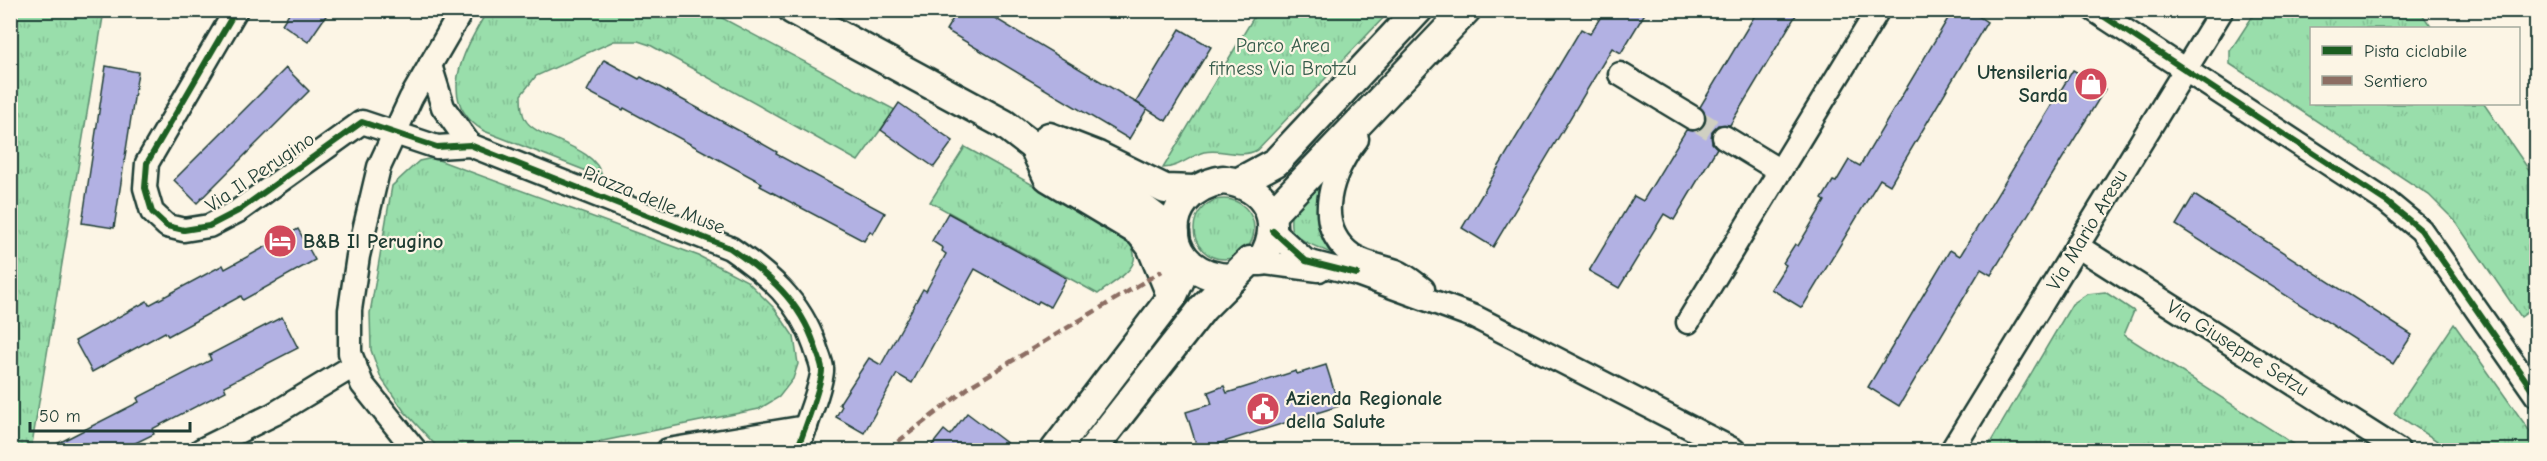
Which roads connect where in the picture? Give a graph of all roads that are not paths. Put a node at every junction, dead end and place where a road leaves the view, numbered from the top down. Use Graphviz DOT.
graph roads {
  1 [pos="236,10"];
  2 [pos="462,10"];
  3 [pos="793,10"];
  4 [pos="1418,10"];
  5 [pos="1466,10"];
  6 [pos="1878,10"];
  7 [pos="2094,10"];
  8 [pos="2222,10"];
  9 [pos="430,65"];
  10 [pos="2185,70"];
  11 [pos="1620,74"];
  12 [pos="1384,98"];
  13 [pos="1693,118"];
  14 [pos="1004,124"];
  15 [pos="394,132"];
  16 [pos="1724,137"];
  17 [pos="470,145"];
  18 [pos="1034,147"];
  19 [pos="1780,171"];
  20 [pos="1239,182"];
  21 [pos="1194,190"];
  22 [pos="1272,223"];
  23 [pos="1175,233"];
  24 [pos="2077,246"];
  25 [pos="1188,263"];
  26 [pos="1241,269"];
  27 [pos="1357,274"];
  28 [pos="1173,297"];
  29 [pos="1474,317"];
  30 [pos="1688,322"];
  31 [pos="355,365"];
  32 [pos="2536,395"];
  33 [pos="806,427"];
  34 [pos="201,450"];
  35 [pos="416,450"];
  36 [pos="668,450"];
  37 [pos="796,450"];
  38 [pos="1055,450"];
  39 [pos="1092,450"];
  40 [pos="1734,450"];
  41 [pos="1953,450"];
  42 [pos="2398,450"];
  1 -- 15 [label="street, Via Il Perugino"];
  2 -- 9 [label="street"];
  3 -- 14 [label="street"];
  4 -- 20 [label="street"];
  5 -- 12 [label="street"];
  6 -- 19 [label="street"];
  7 -- 10 [label="street"];
  8 -- 10 [label="street, Via Mario Aresu"];
  9 -- 15 [label="street"];
  9 -- 17 [label="street"];
  10 -- 24 [label="street, Via Mario Aresu"];
  10 -- 32 [label="street"];
  11 -- 13 [label="street"];
  12 -- 22 [label="street"];
  12 -- 29 [label="street"];
  14 -- 18 [label="street"];
  14 -- 21 [label="street"];
  15 -- 17 [label="street, Piazza delle Muse"];
  15 -- 31 [label="street"];
  16 -- 19 [label="street"];
  17 -- 33 [label="street, Piazza delle Muse"];
  18 -- 23 [label="street"];
  18 -- 28 [label="street"];
  19 -- 30 [label="street"];
  20 -- 21 [label="street"];
  20 -- 22 [label="street"];
  21 -- 23 [label="street"];
  22 -- 26 [label="street"];
  22 -- 27 [label="street"];
  23 -- 25 [label="street"];
  24 -- 41 [label="street, Via Mario Aresu"];
  24 -- 42 [label="street, Via Giuseppe Setzu"];
  25 -- 26 [label="street"];
  25 -- 28 [label="street"];
  26 -- 27 [label="street"];
  26 -- 39 [label="street"];
  27 -- 29 [label="street"];
  28 -- 38 [label="street"];
  29 -- 40 [label="street"];
  31 -- 34 [label="street"];
  31 -- 35 [label="street"];
  33 -- 36 [label="street"];
  33 -- 37 [label="street, Piazza delle Muse"];
}
